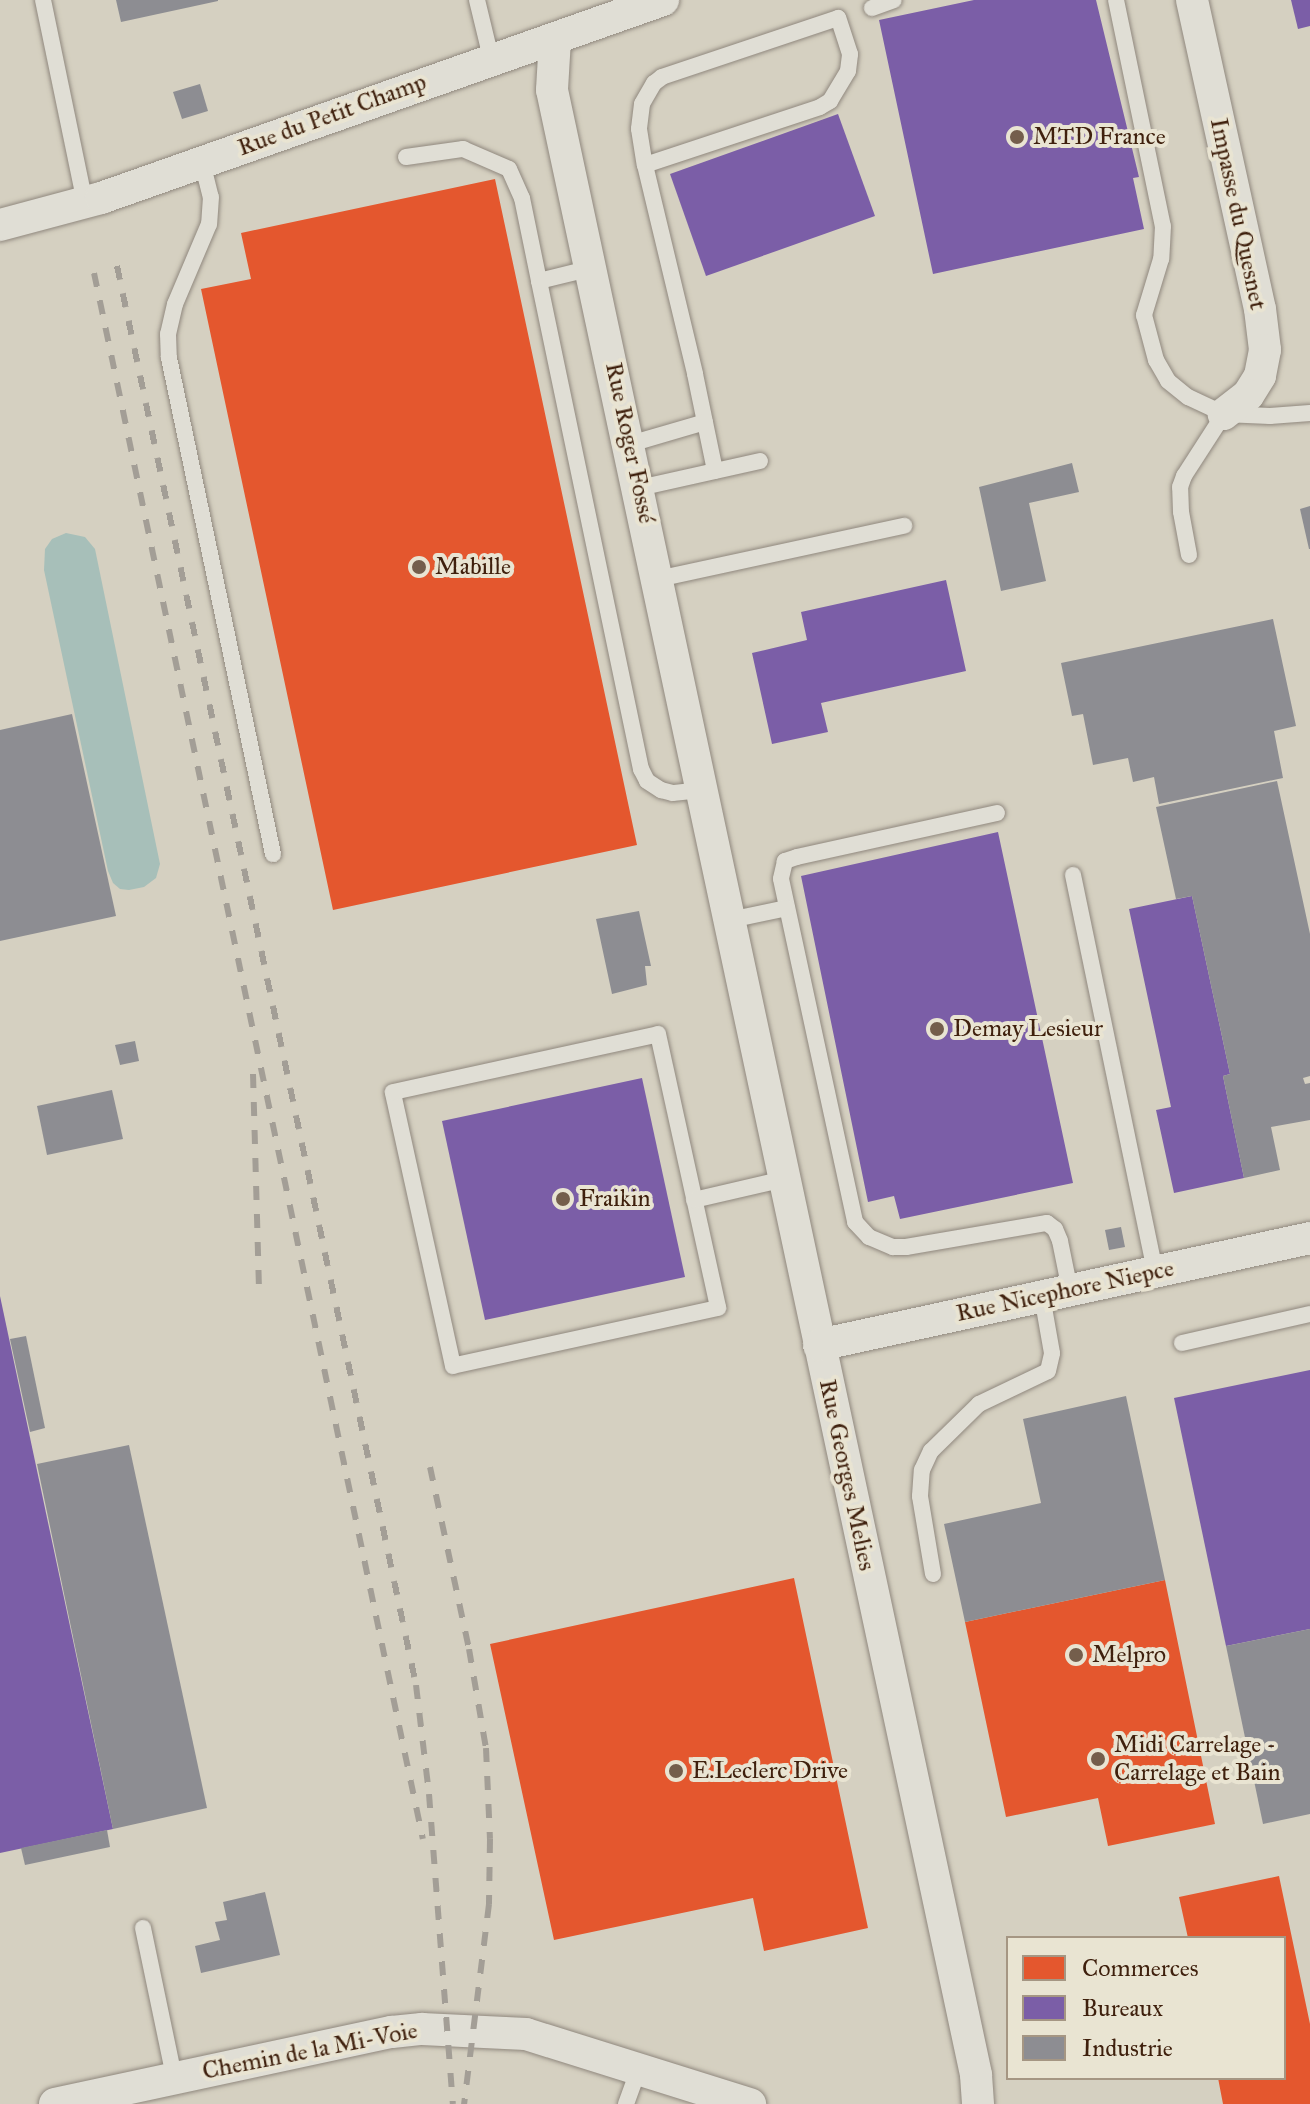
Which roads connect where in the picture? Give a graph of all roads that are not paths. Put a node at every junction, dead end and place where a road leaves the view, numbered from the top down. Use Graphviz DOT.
graph roads {
  1 [pos="43,0"];
  2 [pos="477,0"];
  3 [pos="894,0"];
  4 [pos="1116,0"];
  5 [pos="1192,0"];
  6 [pos="658,1"];
  7 [pos="872,8"];
  8 [pos="555,39"];
  9 [pos="491,58"];
  10 [pos="406,157"];
  11 [pos="202,162"];
  12 [pos="645,165"];
  13 [pos="85,203"];
  14 [pos="0,225"];
  15 [pos="592,268"];
  16 [pos="539,281"];
  17 [pos="1310,413"];
  18 [pos="1224,414"];
  19 [pos="705,422"];
  20 [pos="630,444"];
  21 [pos="760,461"];
  22 [pos="715,471"];
  23 [pos="639,488"];
  24 [pos="904,526"];
  25 [pos="1189,555"];
  26 [pos="658,579"];
  27 [pos="703,790"];
  28 [pos="997,813"];
  29 [pos="714,846"];
  30 [pos="273,854"];
  31 [pos="1073,875"];
  32 [pos="787,908"];
  33 [pos="730,920"];
  34 [pos="784,1179"];
  35 [pos="694,1200"];
  36 [pos="1310,1238"];
  37 [pos="1155,1272"];
  38 [pos="1056,1293"];
  39 [pos="1310,1314"];
  40 [pos="1182,1343"];
  41 [pos="819,1345"];
  42 [pos="933,1574"];
  43 [pos="143,1928"];
  44 [pos="639,2068"];
  45 [pos="174,2077"];
  46 [pos="62,2103"];
  47 [pos="626,2104"];
  48 [pos="750,2104"];
  49 [pos="978,2104"];
  1 -- 13 [label="lane"];
  2 -- 9 [label="lane"];
  3 -- 7 [label="lane"];
  4 -- 18 [label="lane"];
  5 -- 18 [label="street, Impasse du Quesnet"];
  6 -- 8 [label="street, Rue du Petit Champ"];
  8 -- 9 [label="street, Rue du Petit Champ"];
  8 -- 15 [label="street, Rue Roger Fossé"];
  9 -- 11 [label="street, Rue du Petit Champ"];
  10 -- 16 [label="lane"];
  11 -- 13 [label="street, Rue du Petit Champ"];
  11 -- 30 [label="lane"];
  12 -- 12 [label="lane"];
  12 -- 19 [label="lane"];
  13 -- 14 [label="street, Rue du Petit Champ"];
  15 -- 16 [label="lane"];
  15 -- 20 [label="street, Rue Roger Fossé"];
  16 -- 27 [label="lane"];
  17 -- 18 [label="lane"];
  18 -- 25 [label="lane"];
  19 -- 20 [label="lane"];
  19 -- 22 [label="lane"];
  20 -- 23 [label="street, Rue Roger Fossé"];
  21 -- 22 [label="lane"];
  22 -- 23 [label="lane"];
  23 -- 26 [label="street, Rue Roger Fossé"];
  24 -- 26 [label="lane"];
  26 -- 27 [label="street, Rue Roger Fossé"];
  27 -- 29 [label="street, Rue Roger Fossé"];
  28 -- 32 [label="lane"];
  29 -- 33 [label="street, Rue Georges Melies"];
  31 -- 37 [label="lane"];
  32 -- 33 [label="lane"];
  32 -- 38 [label="lane"];
  33 -- 34 [label="street, Rue Georges Melies"];
  34 -- 35 [label="lane"];
  34 -- 41 [label="street, Rue Georges Melies"];
  35 -- 35 [label="lane"];
  36 -- 37 [label="street, Rue Nicephore Niepce"];
  37 -- 38 [label="street, Rue Nicephore Niepce"];
  38 -- 41 [label="street, Rue Nicephore Niepce"];
  38 -- 42 [label="lane"];
  39 -- 40 [label="lane"];
  41 -- 49 [label="street, Rue Georges Melies"];
  43 -- 45 [label="lane"];
  44 -- 45 [label="street, Chemin de la Mi-Voie"];
  44 -- 47 [label="lane"];
  44 -- 48 [label="street, Chemin de la Mi-Voie"];
  45 -- 46 [label="street, Chemin de la Mi-Voie"];
}
